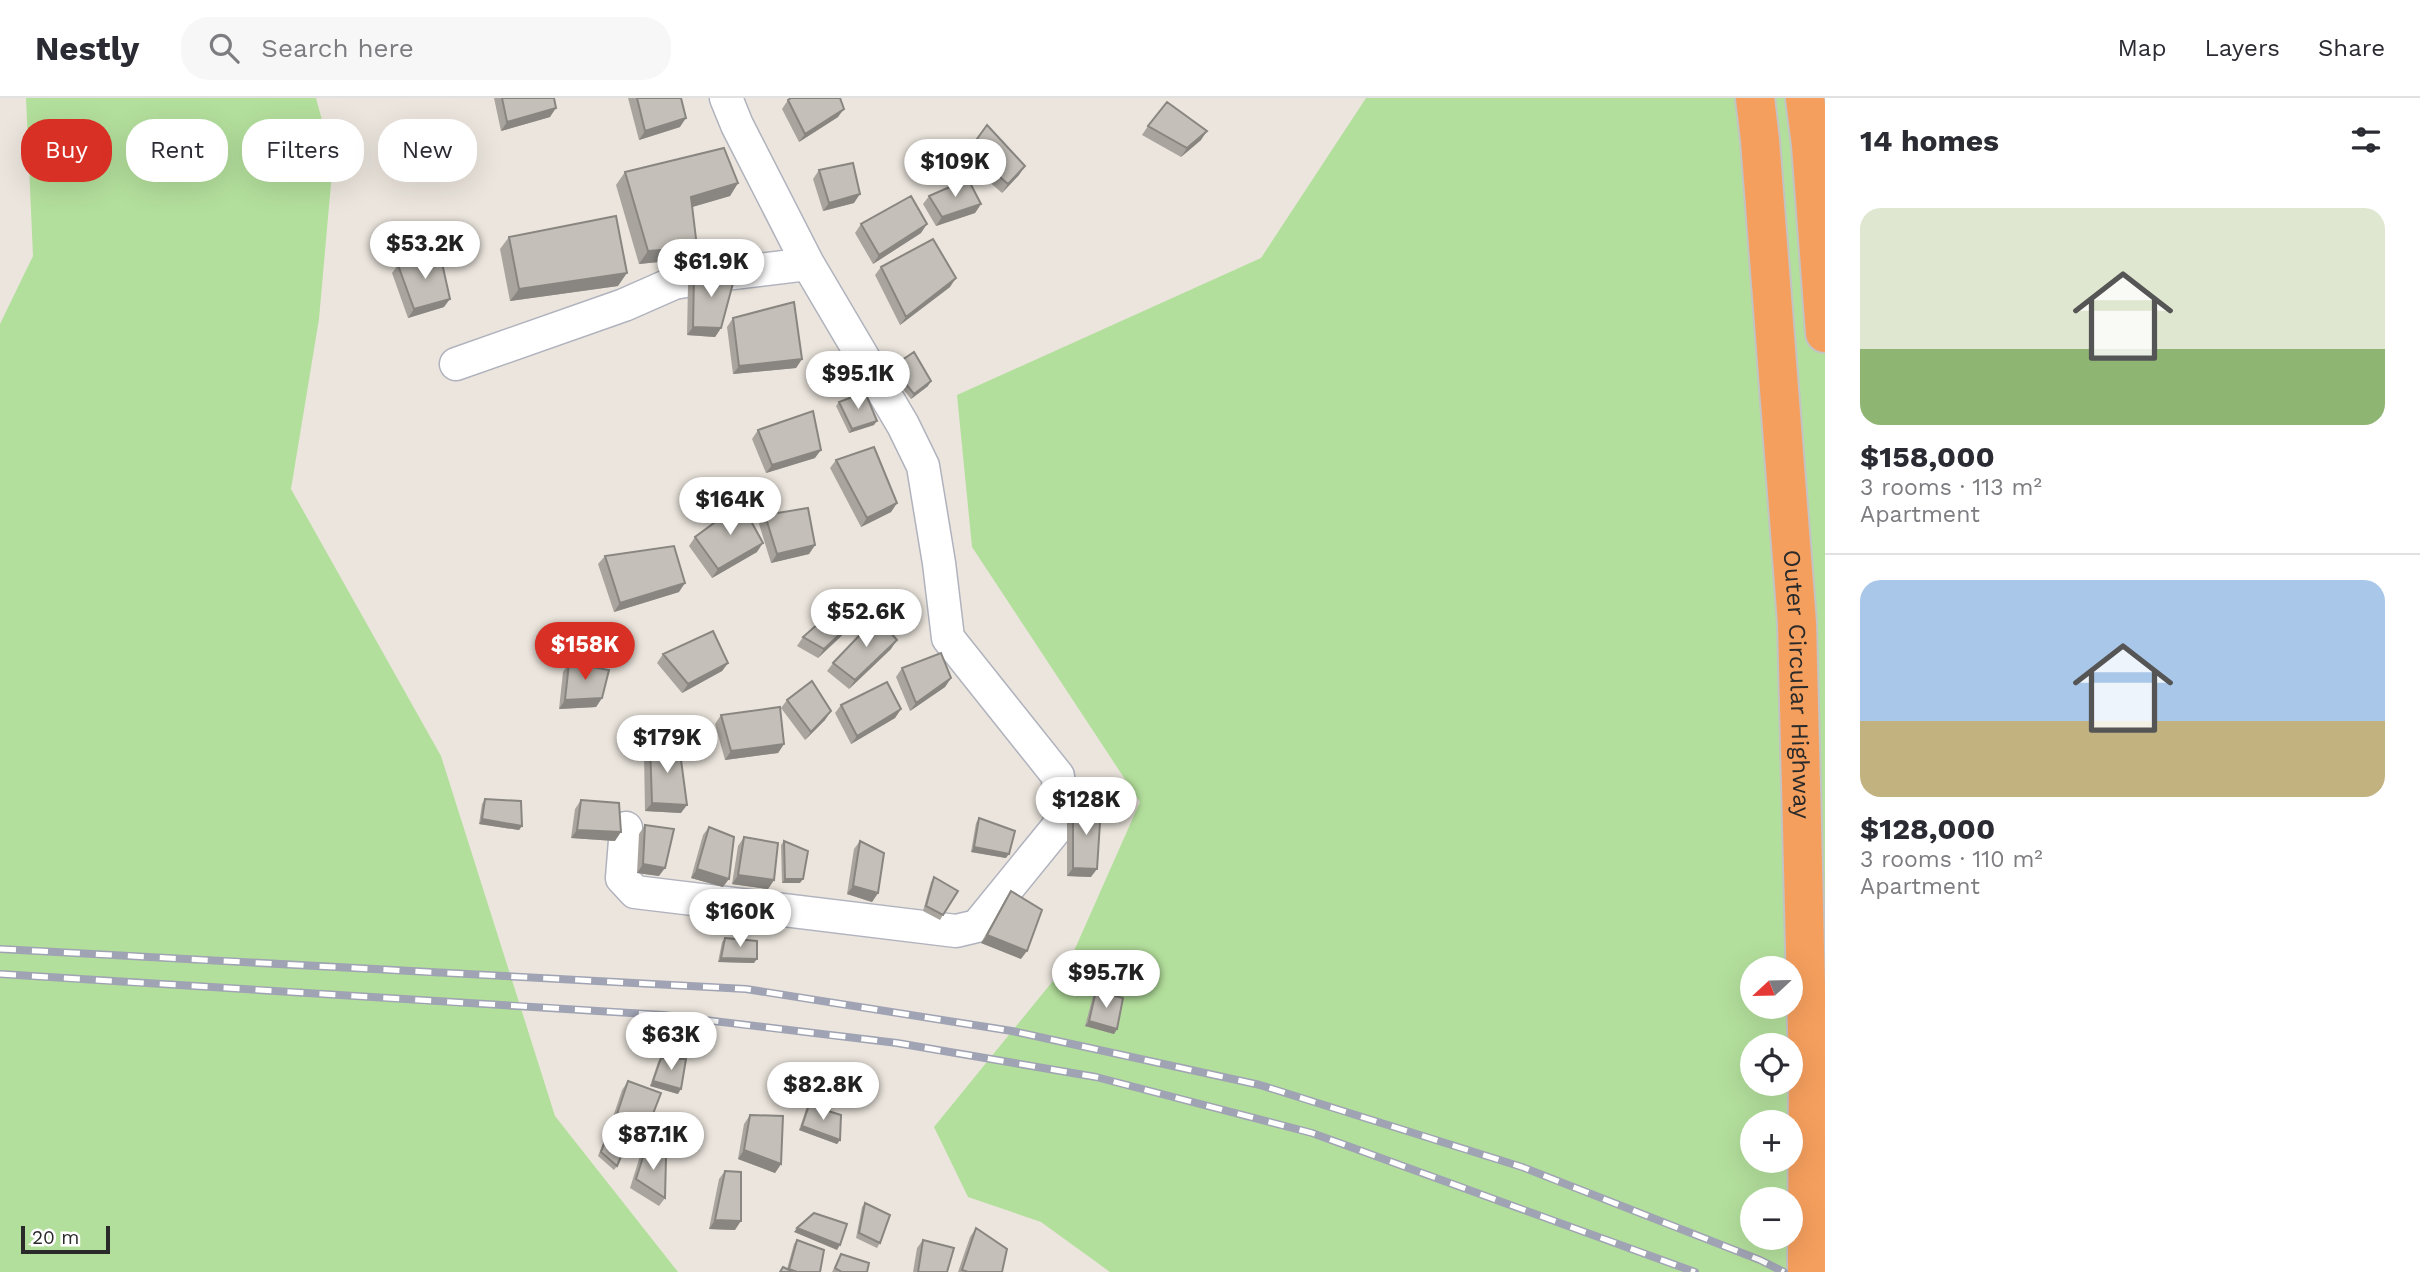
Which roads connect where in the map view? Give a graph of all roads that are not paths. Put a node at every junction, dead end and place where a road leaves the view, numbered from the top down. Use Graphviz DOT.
graph roads {
  1 [pos="726,98"];
  2 [pos="1755,98"];
  3 [pos="1805,98"];
  4 [pos="808,264"];
  5 [pos="1825,333"];
  6 [pos="456,364"];
  7 [pos="626,828"];
  8 [pos="1807,1272"];
  1 -- 4 [label="street"];
  2 -- 8 [label="highway, Outer Circular Highway"];
  3 -- 5 [label="highway"];
  4 -- 6 [label="street"];
  4 -- 7 [label="street"];
}
